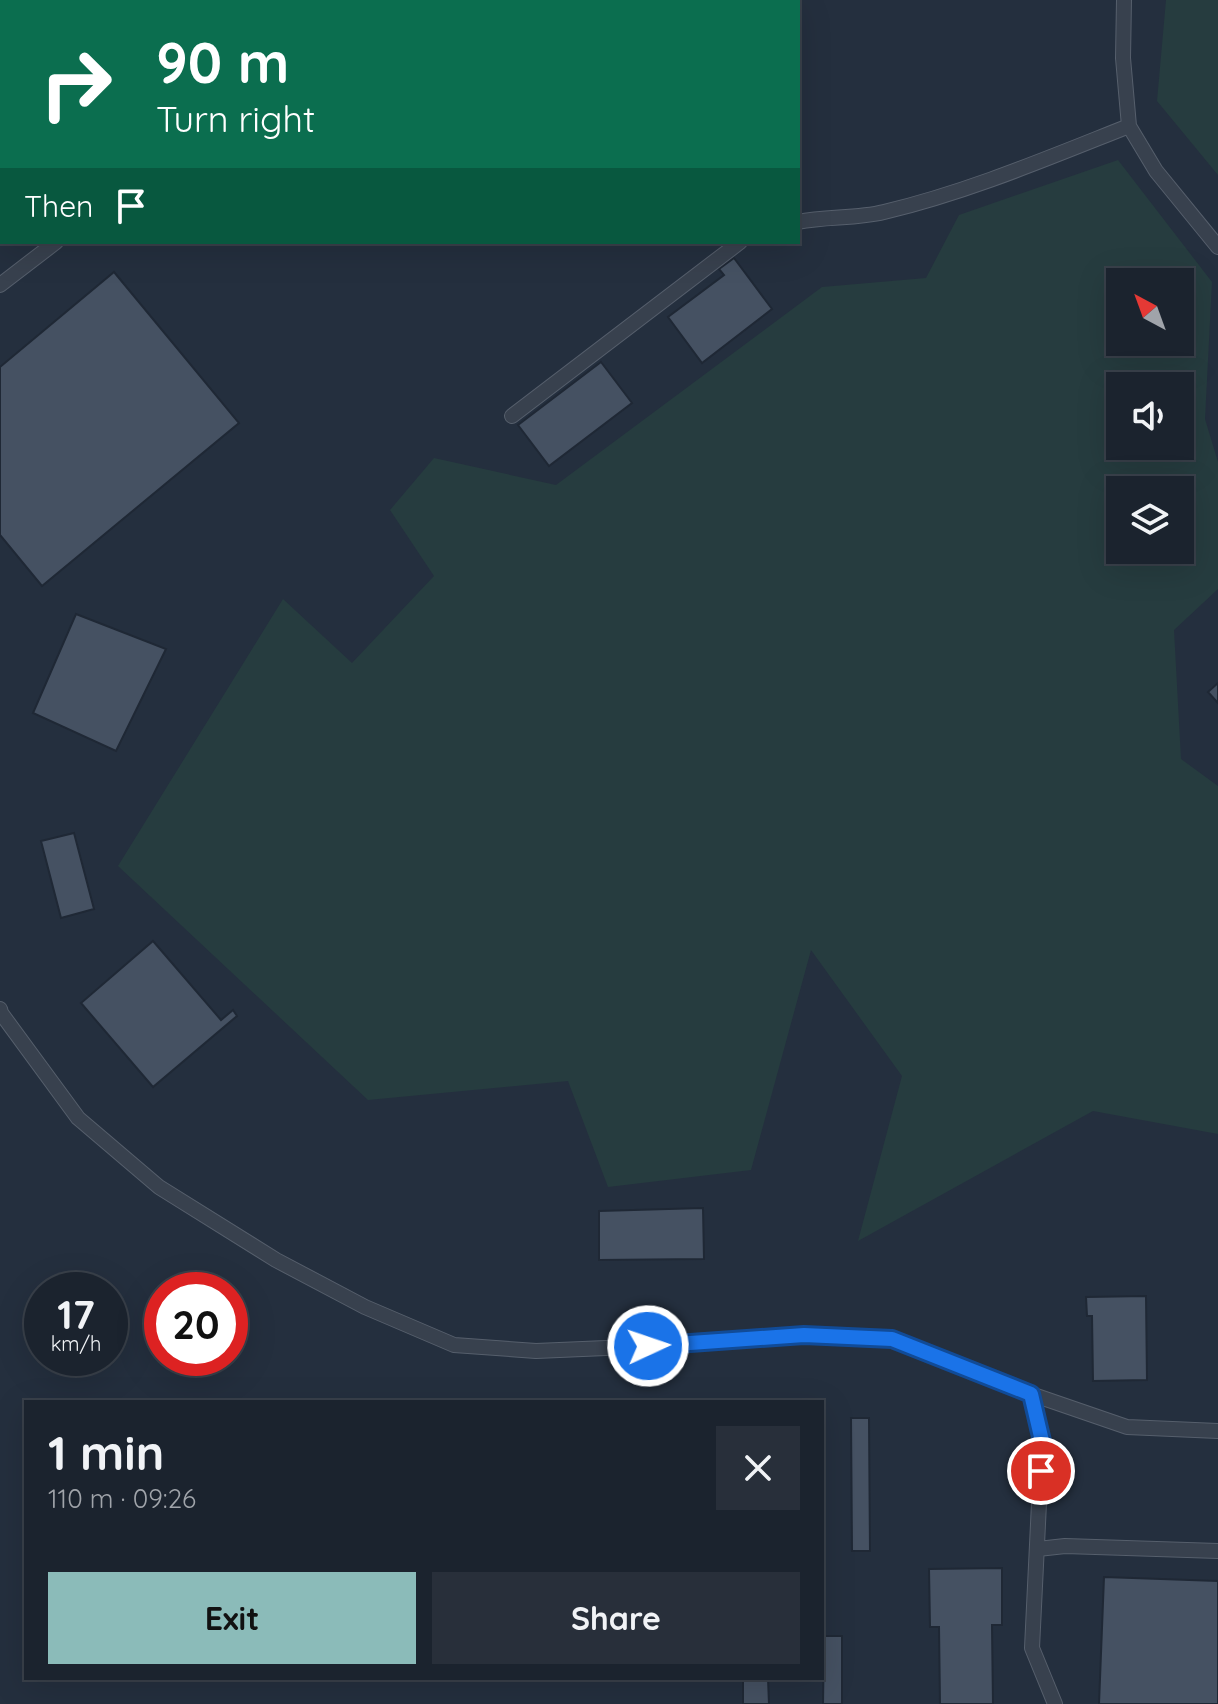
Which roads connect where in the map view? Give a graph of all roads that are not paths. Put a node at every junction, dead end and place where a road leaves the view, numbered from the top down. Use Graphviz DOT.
graph roads {
  1 [pos="1124,0"];
  2 [pos="1129,126"];
  3 [pos="800,222"];
  4 [pos="53,244"];
  5 [pos="737,244"];
  6 [pos="1218,247"];
  7 [pos="0,285"];
  8 [pos="512,416"];
  9 [pos="0,1009"];
  10 [pos="1031,1394"];
  11 [pos="1218,1431"];
  12 [pos="1038,1549"];
  13 [pos="1218,1551"];
  14 [pos="1055,1704"];
  1 -- 2 [label="lane"];
  2 -- 3 [label="lane"];
  2 -- 6 [label="lane"];
  4 -- 7 [label="lane"];
  5 -- 8 [label="lane"];
  9 -- 10 [label="lane"];
  10 -- 11 [label="lane"];
  10 -- 12 [label="lane"];
  12 -- 13 [label="lane"];
  12 -- 14 [label="lane"];
}
